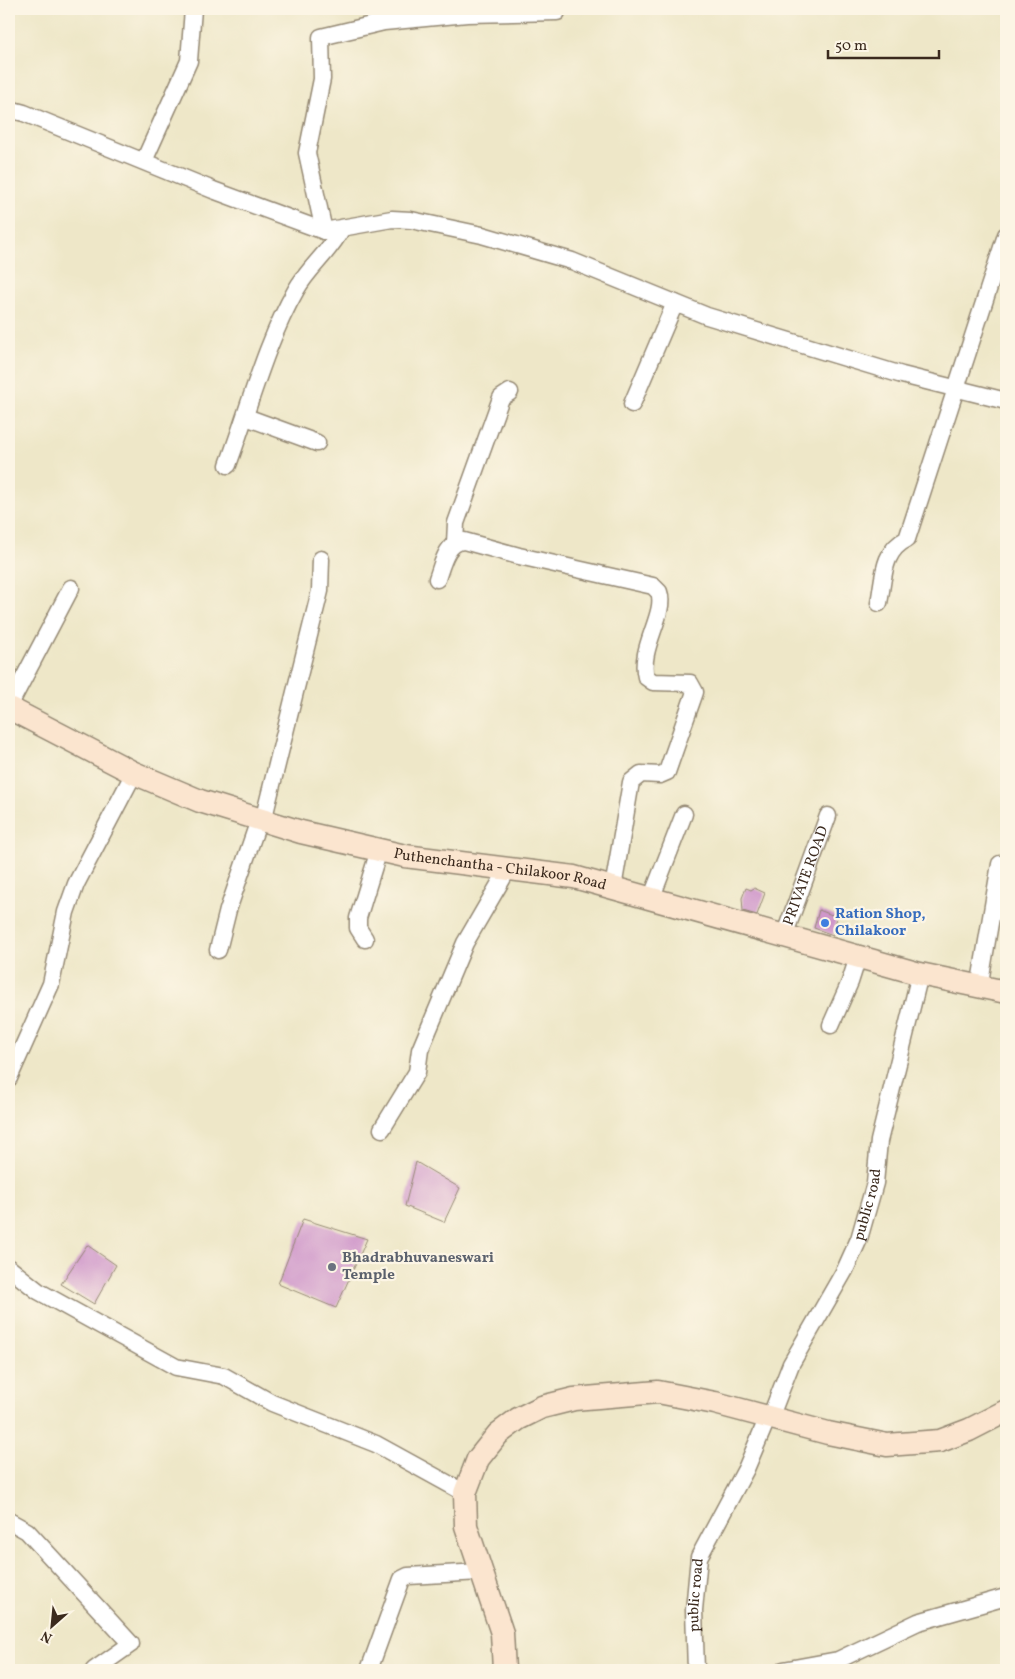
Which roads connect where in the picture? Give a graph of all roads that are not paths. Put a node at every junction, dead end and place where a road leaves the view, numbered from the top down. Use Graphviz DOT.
graph roads {
  1 [pos="193,9"];
  2 [pos="558,9"];
  3 [pos="9,109"];
  4 [pos="144,162"];
  5 [pos="342,228"];
  6 [pos="324,231"];
  7 [pos="1006,234"];
  8 [pos="675,303"];
  9 [pos="955,388"];
  10 [pos="510,392"];
  11 [pos="1006,401"];
  12 [pos="632,404"];
  13 [pos="246,417"];
  14 [pos="318,443"];
  15 [pos="228,465"];
  16 [pos="455,543"];
  17 [pos="321,559"];
  18 [pos="437,579"];
  19 [pos="71,588"];
  20 [pos="879,603"];
  21 [pos="9,707"];
  22 [pos="134,773"];
  23 [pos="684,814"];
  24 [pos="828,816"];
  25 [pos="261,821"];
  26 [pos="379,850"];
  27 [pos="1000,864"];
  28 [pos="508,869"];
  29 [pos="613,888"];
  30 [pos="651,900"];
  31 [pos="784,936"];
  32 [pos="365,939"];
  33 [pos="218,950"];
  34 [pos="858,956"];
  35 [pos="920,974"];
  36 [pos="979,988"];
  37 [pos="1006,992"];
  38 [pos="831,1024"];
  39 [pos="9,1078"];
  40 [pos="382,1129"];
  41 [pos="9,1268"];
  42 [pos="1006,1411"];
  43 [pos="769,1417"];
  44 [pos="465,1493"];
  45 [pos="9,1521"];
  46 [pos="481,1572"];
  47 [pos="1006,1597"];
  48 [pos="94,1670"];
  49 [pos="369,1670"];
  50 [pos="504,1670"];
  51 [pos="696,1670"];
  52 [pos="783,1670"];
  1 -- 4 [label="street"];
  2 -- 6 [label="street"];
  3 -- 4 [label="street"];
  4 -- 6 [label="street"];
  5 -- 6 [label="street"];
  5 -- 8 [label="street"];
  5 -- 13 [label="street"];
  7 -- 9 [label="street"];
  8 -- 9 [label="street"];
  8 -- 12 [label="street"];
  9 -- 11 [label="street"];
  9 -- 20 [label="street"];
  10 -- 16 [label="street"];
  13 -- 14 [label="street"];
  13 -- 15 [label="street"];
  16 -- 18 [label="street"];
  16 -- 29 [label="street"];
  17 -- 25 [label="street"];
  19 -- 21 [label="street"];
  21 -- 22 [label="main road, Puthenchantha - Chilakoor Road"];
  22 -- 25 [label="main road, Puthenchantha - Chilakoor Road"];
  22 -- 39 [label="street"];
  23 -- 30 [label="street"];
  24 -- 31 [label="street, PRIVATE ROAD"];
  25 -- 26 [label="main road, Puthenchantha - Chilakoor Road"];
  25 -- 33 [label="street"];
  26 -- 28 [label="main road, Puthenchantha - Chilakoor Road"];
  26 -- 32 [label="street"];
  27 -- 36 [label="street"];
  28 -- 29 [label="main road, Puthenchantha - Chilakoor Road"];
  28 -- 40 [label="street"];
  29 -- 30 [label="main road, Puthenchantha - Chilakoor Road"];
  30 -- 31 [label="main road, Puthenchantha - Chilakoor Road"];
  31 -- 34 [label="main road, Puthenchantha - Chilakoor Road"];
  34 -- 35 [label="main road, Puthenchantha - Chilakoor Road"];
  34 -- 38 [label="street"];
  35 -- 36 [label="main road, Puthenchantha - Chilakoor Road"];
  35 -- 43 [label="street, public road"];
  36 -- 37 [label="main road, Puthenchantha - Chilakoor Road"];
  41 -- 44 [label="street"];
  42 -- 43 [label="main road"];
  43 -- 44 [label="main road"];
  43 -- 51 [label="street, public road"];
  44 -- 46 [label="main road"];
  45 -- 48 [label="street"];
  46 -- 49 [label="street"];
  46 -- 50 [label="main road"];
  47 -- 52 [label="street"];
}
